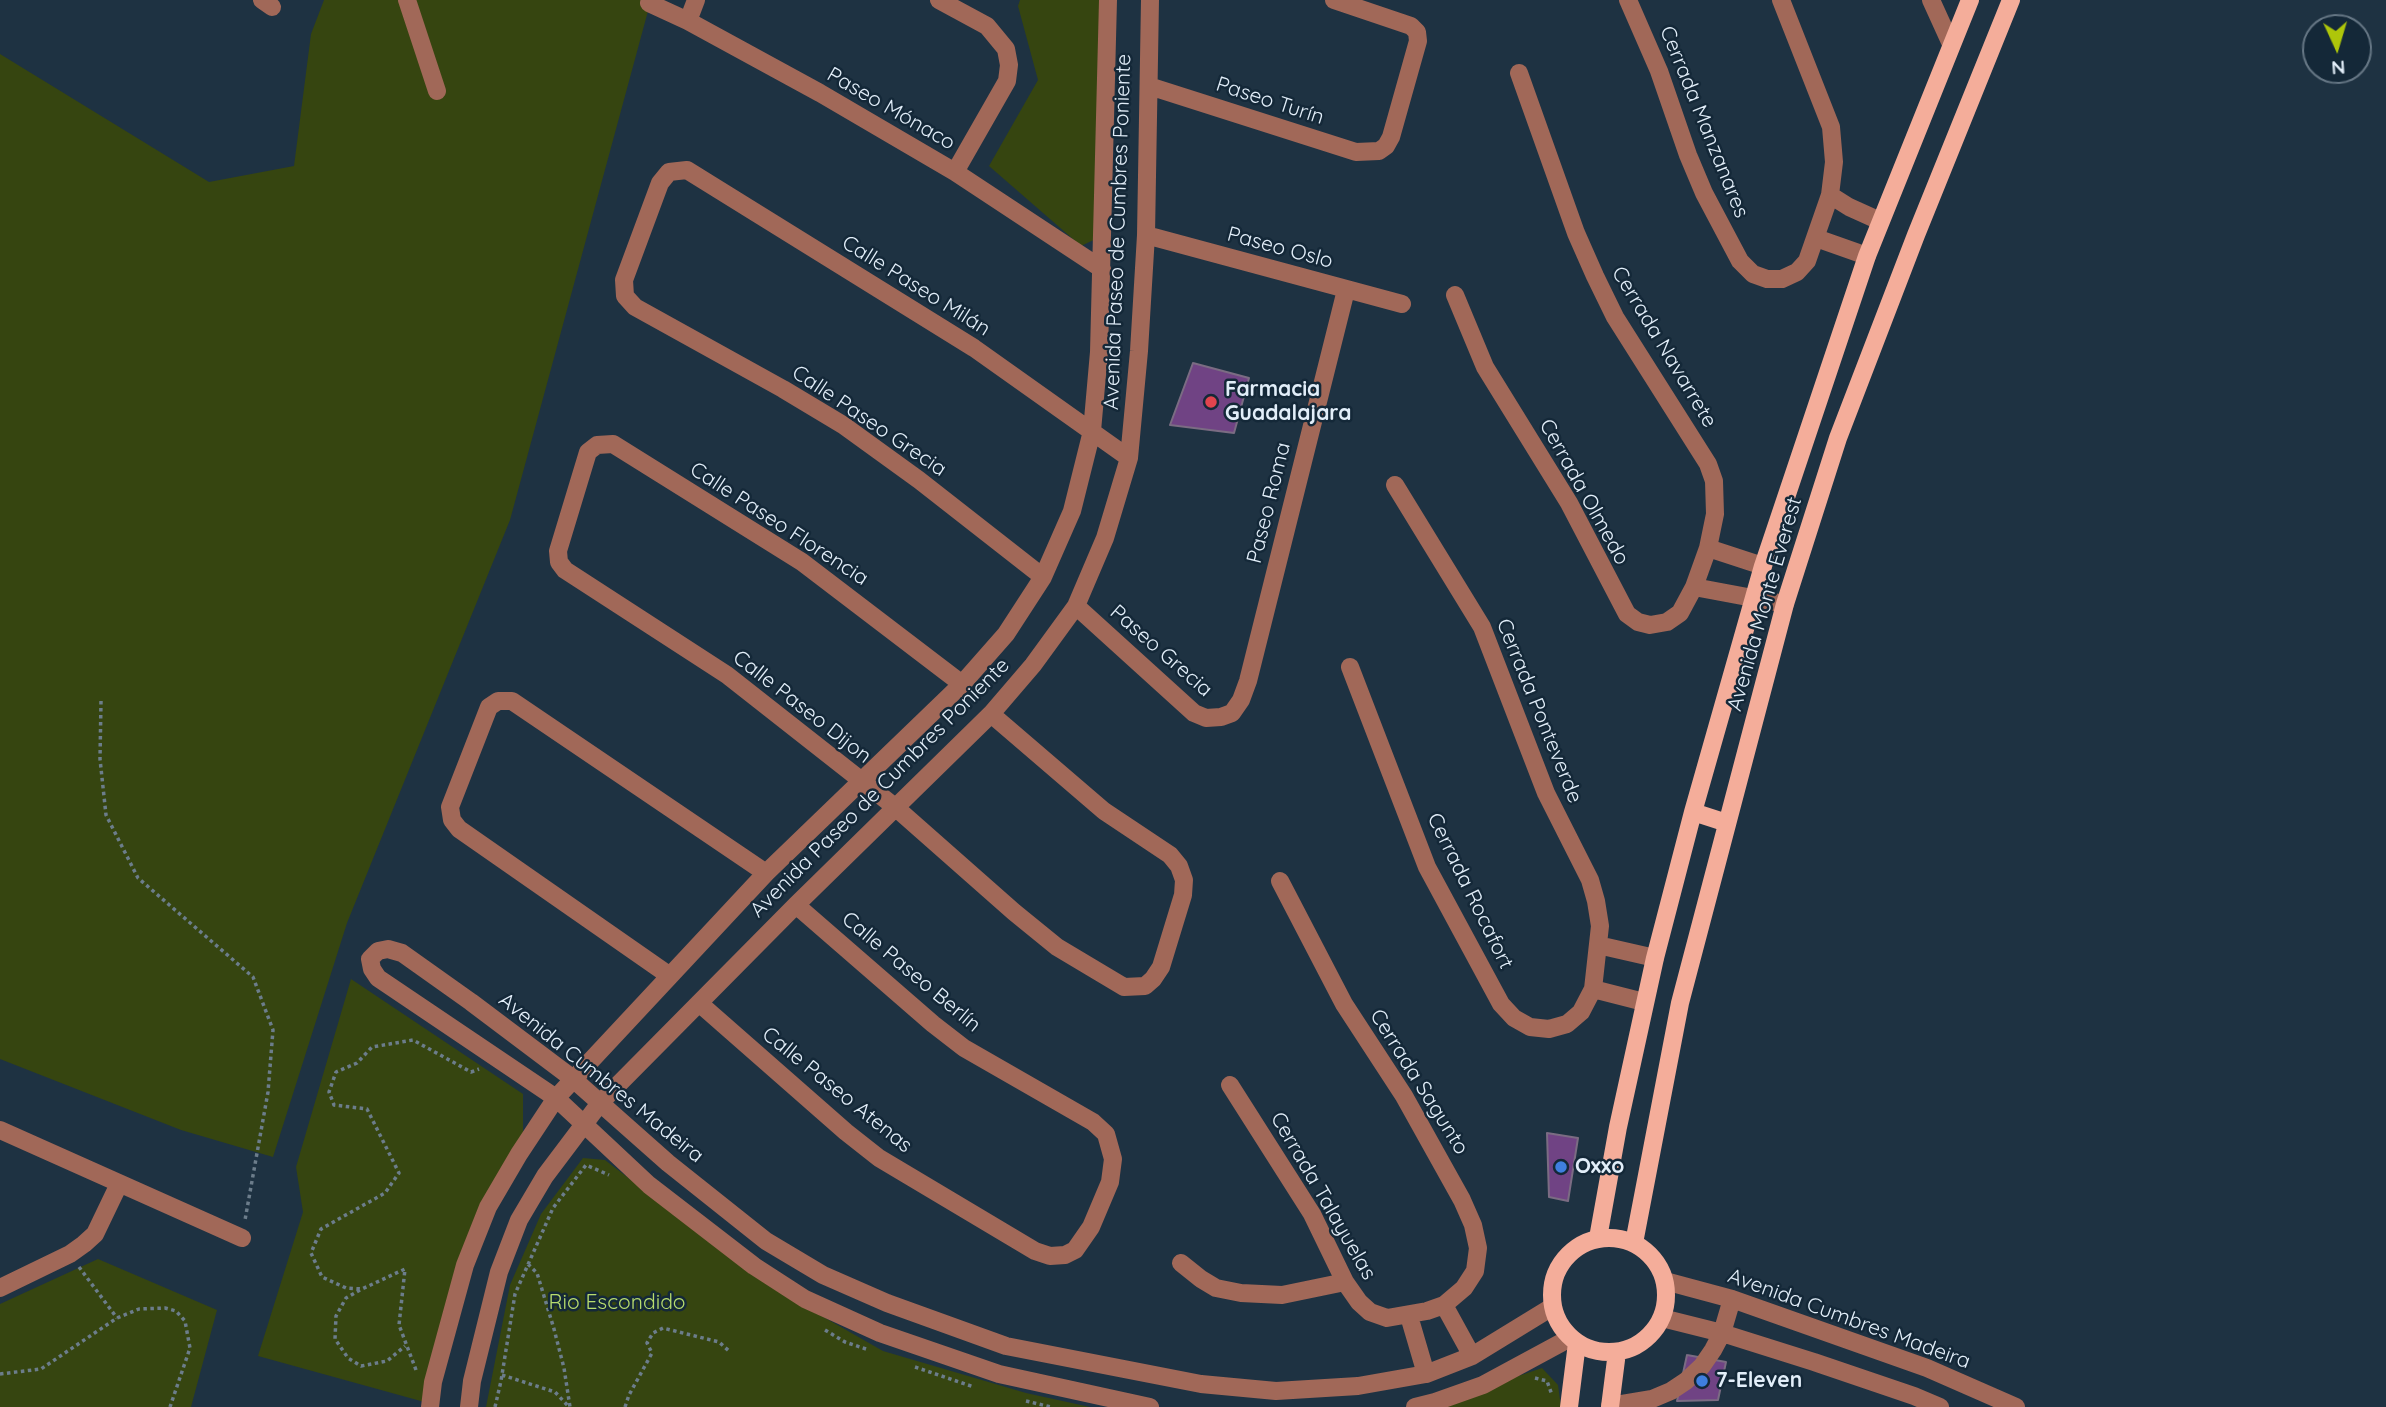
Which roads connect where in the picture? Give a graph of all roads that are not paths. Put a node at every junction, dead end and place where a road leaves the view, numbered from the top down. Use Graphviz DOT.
graph roads {
  1 [pos="407,0"];
  2 [pos="696,0"];
  3 [pos="939,0"];
  4 [pos="1108,0"];
  5 [pos="1150,0"];
  6 [pos="1334,0"];
  7 [pos="1628,0"];
  8 [pos="1781,0"];
  9 [pos="1931,0"];
  10 [pos="1970,0"];
  11 [pos="2011,0"];
  12 [pos="649,3"];
  13 [pos="688,21"];
  14 [pos="1951,44"];
  15 [pos="1519,73"];
  16 [pos="1149,86"];
  17 [pos="437,90"];
  18 [pos="669,172"];
  19 [pos="955,172"];
  20 [pos="1830,195"];
  21 [pos="1880,221"];
  22 [pos="1146,235"];
  23 [pos="1816,238"];
  24 [pos="1867,256"];
  25 [pos="1102,269"];
  26 [pos="1346,290"];
  27 [pos="1455,295"];
  28 [pos="1402,304"];
  29 [pos="1810,424"];
  30 [pos="1092,431"];
  31 [pos="1838,438"];
  32 [pos="597,446"];
  33 [pos="1129,458"];
  34 [pos="1395,485"];
  35 [pos="1708,548"];
  36 [pos="1763,566"];
  37 [pos="1702,568"];
  38 [pos="1043,577"];
  39 [pos="1694,587"];
  40 [pos="1754,598"];
  41 [pos="1785,604"];
  42 [pos="1076,606"];
  43 [pos="1350,667"];
  44 [pos="962,684"];
  45 [pos="991,714"];
  46 [pos="1222,717"];
  47 [pos="860,782"];
  48 [pos="895,807"];
  49 [pos="1693,812"];
  50 [pos="1727,823"];
  51 [pos="766,873"];
  52 [pos="1280,881"];
  53 [pos="796,905"];
  54 [pos="1598,945"];
  55 [pos="1655,958"];
  56 [pos="1595,969"];
  57 [pos="670,976"];
  58 [pos="1593,989"];
  59 [pos="1644,1002"];
  60 [pos="699,1003"];
  61 [pos="572,1078"];
  62 [pos="1230,1085"];
  63 [pos="556,1098"];
  64 [pos="600,1103"];
  65 [pos="584,1125"];
  66 [pos="0,1130"];
  67 [pos="119,1184"];
  68 [pos="242,1238"];
  69 [pos="1598,1238"];
  70 [pos="1634,1243"];
  71 [pos="1065,1255"];
  72 [pos="1181,1263"];
  73 [pos="1665,1281"];
  74 [pos="1345,1282"];
  75 [pos="0,1287"];
  76 [pos="1732,1299"];
  77 [pos="1552,1307"];
  78 [pos="1436,1308"];
  79 [pos="1409,1316"];
  80 [pos="1662,1318"];
  81 [pos="1722,1333"];
  82 [pos="1573,1340"];
  83 [pos="1006,1346"];
  84 [pos="1617,1352"];
  85 [pos="1472,1356"];
  86 [pos="1135,1371"];
  87 [pos="999,1374"];
  88 [pos="1426,1374"];
  89 [pos="1130,1403"];
  90 [pos="430,1407"];
  91 [pos="469,1407"];
  92 [pos="1150,1407"];
  93 [pos="1415,1407"];
  94 [pos="1569,1407"];
  95 [pos="1610,1407"];
  96 [pos="1940,1407"];
  97 [pos="2016,1407"];
  1 -- 17 [label="street"];
  2 -- 13 [label="street"];
  3 -- 19 [label="street"];
  4 -- 25 [label="street, Avenida Paseo de Cumbres Poniente"];
  5 -- 16 [label="street, Avenida Paseo de Cumbres Poniente"];
  6 -- 16 [label="street, Paseo Turín"];
  7 -- 23 [label="street, Cerrada Manzanares"];
  8 -- 20 [label="street, Cerrada Manzanares"];
  9 -- 14 [label="street"];
  10 -- 14 [label="main road, Avenida Monte Everest"];
  11 -- 31 [label="main road, Avenida Monte Everest"];
  12 -- 13 [label="street, Paseo Mónaco"];
  13 -- 19 [label="street, Paseo Mónaco"];
  14 -- 21 [label="main road, Avenida Monte Everest"];
  15 -- 35 [label="street, Cerrada Navarrete"];
  16 -- 22 [label="street, Avenida Paseo de Cumbres Poniente"];
  18 -- 30 [label="street, Calle Paseo Milán"];
  18 -- 38 [label="street, Calle Paseo Grecia"];
  19 -- 25 [label="street, Paseo Mónaco"];
  20 -- 21 [label="street"];
  20 -- 23 [label="street, Cerrada Manzanares"];
  21 -- 24 [label="main road, Avenida Monte Everest"];
  22 -- 26 [label="street, Paseo Oslo"];
  22 -- 33 [label="street, Avenida Paseo de Cumbres Poniente"];
  23 -- 24 [label="street"];
  24 -- 29 [label="main road, Avenida Monte Everest"];
  25 -- 30 [label="street, Avenida Paseo de Cumbres Poniente"];
  26 -- 28 [label="street, Paseo Oslo"];
  26 -- 46 [label="street, Paseo Roma"];
  27 -- 39 [label="street, Cerrada Olmedo"];
  29 -- 31 [label="main road"];
  29 -- 36 [label="main road, Avenida Monte Everest"];
  30 -- 33 [label="street, Calle Paseo Milán"];
  30 -- 38 [label="street, Avenida Paseo de Cumbres Poniente"];
  31 -- 41 [label="main road, Avenida Monte Everest"];
  32 -- 44 [label="street, Calle Paseo Florencia"];
  32 -- 47 [label="street, Calle Paseo Dijon"];
  33 -- 42 [label="street, Avenida Paseo de Cumbres Poniente"];
  34 -- 54 [label="street, Cerrada Ponteverde"];
  35 -- 36 [label="street"];
  35 -- 37 [label="street, Cerrada Navarrete"];
  36 -- 40 [label="main road, Avenida Monte Everest"];
  37 -- 39 [label="street, Cerrada Olmedo"];
  38 -- 44 [label="street, Avenida Paseo de Cumbres Poniente"];
  39 -- 40 [label="street"];
  40 -- 41 [label="street"];
  40 -- 49 [label="main road, Avenida Monte Everest"];
  41 -- 50 [label="main road, Avenida Monte Everest"];
  42 -- 45 [label="street, Avenida Paseo de Cumbres Poniente"];
  42 -- 46 [label="street, Paseo Grecia"];
  43 -- 58 [label="street, Cerrada Rocafort"];
  44 -- 47 [label="street, Avenida Paseo de Cumbres Poniente"];
  45 -- 48 [label="street, Avenida Paseo de Cumbres Poniente"];
  45 -- 48 [label="street, Calle Paseo Dijon"];
  47 -- 48 [label="street, Calle Paseo Dijon"];
  47 -- 51 [label="street, Avenida Paseo de Cumbres Poniente"];
  48 -- 53 [label="street, Avenida Paseo de Cumbres Poniente"];
  49 -- 50 [label="main road"];
  49 -- 55 [label="main road, Avenida Monte Everest"];
  50 -- 70 [label="main road, Avenida Monte Everest"];
  51 -- 57 [label="street, Avenida Paseo de Cumbres Poniente"];
  51 -- 57 [label="street"];
  52 -- 78 [label="street, Cerrada Sagunto"];
  53 -- 60 [label="street, Avenida Paseo de Cumbres Poniente"];
  53 -- 71 [label="street, Calle Paseo Berlín"];
  54 -- 55 [label="street"];
  54 -- 56 [label="street, Cerrada Ponteverde"];
  55 -- 59 [label="main road, Avenida Monte Everest"];
  56 -- 58 [label="street, Cerrada Rocafort"];
  57 -- 61 [label="street, Avenida Paseo de Cumbres Poniente"];
  58 -- 59 [label="street"];
  59 -- 69 [label="main road, Avenida Monte Everest"];
  60 -- 64 [label="street, Avenida Paseo de Cumbres Poniente"];
  60 -- 71 [label="street, Calle Paseo Atenas"];
  61 -- 63 [label="street, Avenida Paseo de Cumbres Poniente"];
  61 -- 63 [label="street, Avenida Cumbres Madeira"];
  61 -- 64 [label="street, Avenida Cumbres Madeira"];
  62 -- 74 [label="street, Cerrada Talayuelas"];
  63 -- 65 [label="street, Avenida Cumbres Madeira"];
  63 -- 90 [label="street, Avenida Paseo de Cumbres Poniente"];
  64 -- 65 [label="street, Avenida Paseo de Cumbres Poniente"];
  64 -- 83 [label="street, Avenida Cumbres Madeira"];
  65 -- 87 [label="street, Avenida Cumbres Madeira"];
  65 -- 91 [label="street, Avenida Paseo de Cumbres Poniente"];
  66 -- 67 [label="street"];
  67 -- 68 [label="street"];
  67 -- 75 [label="street"];
  69 -- 70 [label="main road"];
  69 -- 77 [label="main road"];
  70 -- 73 [label="main road"];
  72 -- 74 [label="street"];
  73 -- 76 [label="street, Avenida Cumbres Madeira"];
  73 -- 80 [label="main road"];
  74 -- 79 [label="street, Cerrada Talayuelas"];
  76 -- 81 [label="street"];
  76 -- 97 [label="street, Avenida Cumbres Madeira"];
  77 -- 82 [label="main road"];
  77 -- 85 [label="street, Avenida Cumbres Madeira"];
  78 -- 79 [label="street, Cerrada Talayuelas"];
  78 -- 85 [label="street"];
  79 -- 88 [label="street"];
  80 -- 81 [label="street"];
  80 -- 84 [label="main road"];
  81 -- 95 [label="street"];
  81 -- 96 [label="street"];
  82 -- 84 [label="main road"];
  82 -- 93 [label="street"];
  82 -- 94 [label="main road"];
  83 -- 86 [label="street, Avenida Cumbres Madeira"];
  83 -- 87 [label="street"];
  84 -- 95 [label="main road"];
  85 -- 88 [label="street, Avenida Cumbres Madeira"];
  86 -- 88 [label="street, Avenida Cumbres Madeira"];
  86 -- 89 [label="street"];
  87 -- 89 [label="street, Avenida Cumbres Madeira"];
  89 -- 92 [label="street, Avenida Cumbres Madeira"];
}
